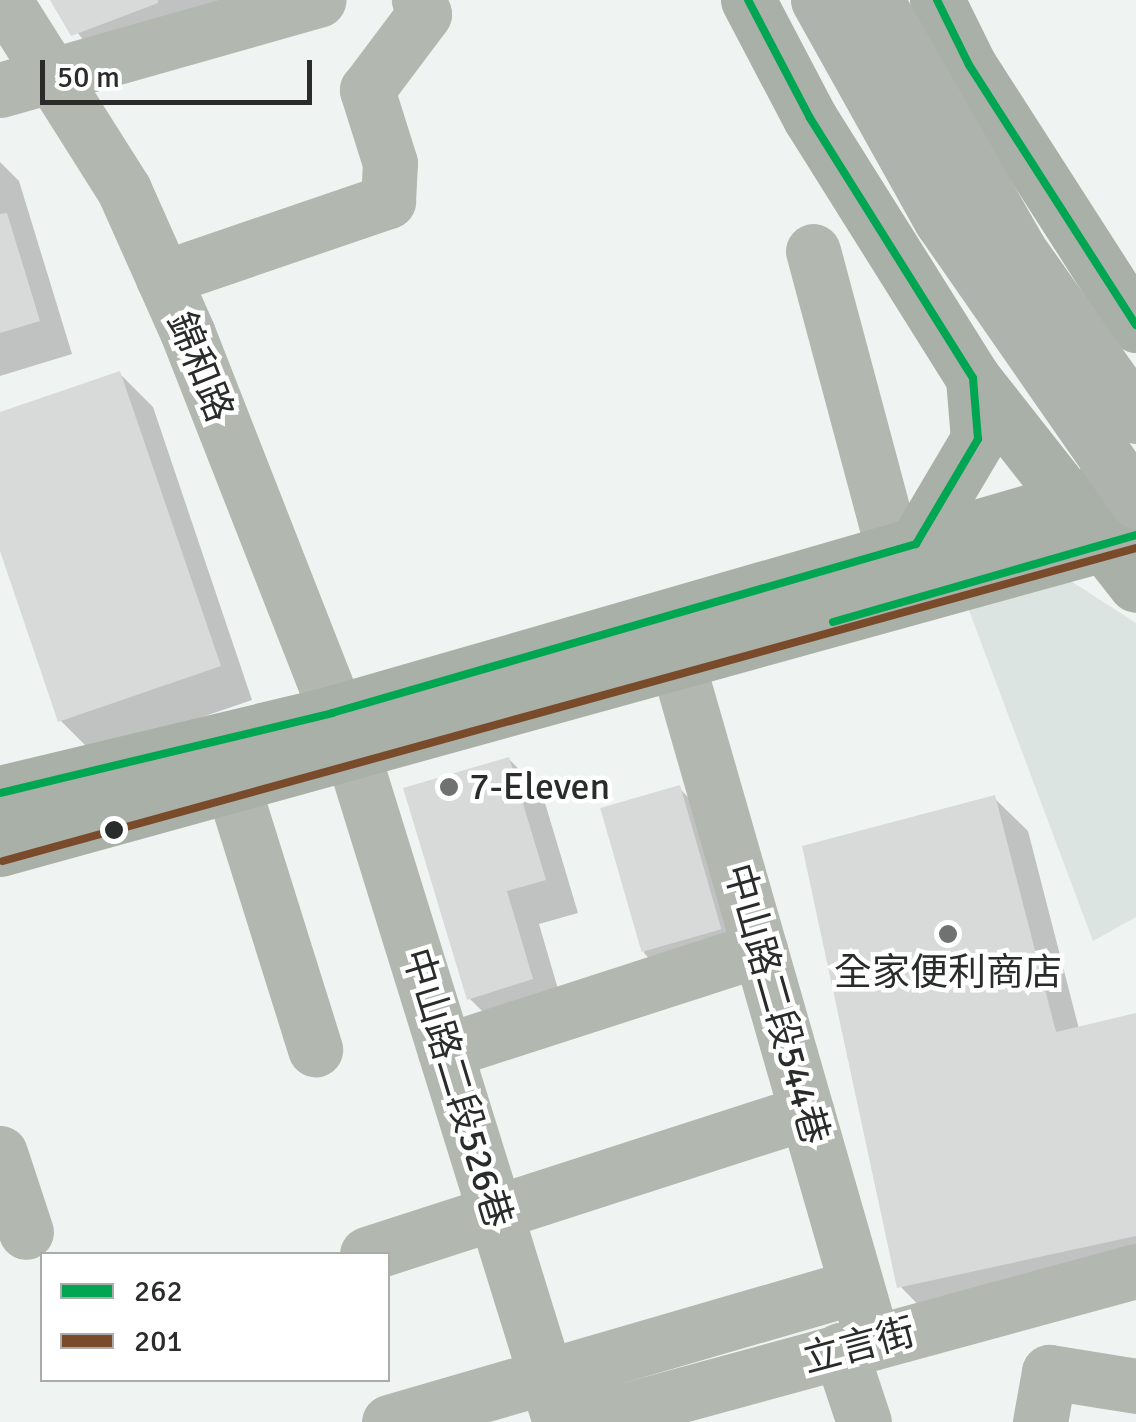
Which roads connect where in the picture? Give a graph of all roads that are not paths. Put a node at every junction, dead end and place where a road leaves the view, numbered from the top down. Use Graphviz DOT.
graph roads {
  1 [pos="4,0"];
  2 [pos="319,0"];
  3 [pos="419,0"];
  4 [pos="748,0"];
  5 [pos="818,0"];
  6 [pos="848,0"];
  7 [pos="876,0"];
  8 [pos="948,3"];
  9 [pos="26,84"];
  10 [pos="813,251"];
  11 [pos="163,278"];
  12 [pos="1136,325"];
  13 [pos="973,378"];
  14 [pos="1136,416"];
  15 [pos="1136,461"];
  16 [pos="1136,481"];
  17 [pos="1071,498"];
  18 [pos="1128,541"];
  19 [pos="904,547"];
  20 [pos="678,665"];
  21 [pos="342,734"];
  22 [pos="233,786"];
  23 [pos="0,792"];
  24 [pos="0,849"];
  25 [pos="760,949"];
  26 [pos="315,1049"];
  27 [pos="445,1051"];
  28 [pos="807,1112"];
  29 [pos="0,1153"];
  30 [pos="496,1214"];
  31 [pos="26,1232"];
  32 [pos="373,1252"];
  33 [pos="1136,1271"];
  34 [pos="856,1286"];
  35 [pos="856,1346"];
  36 [pos="1136,1386"];
  37 [pos="554,1400"];
  38 [pos="389,1422"];
  39 [pos="582,1422"];
  40 [pos="864,1422"];
  41 [pos="1040,1422"];
  1 -- 9 [label="street, 錦和路"];
  2 -- 9 [label="street"];
  3 -- 11 [label="street"];
  4 -- 13 [label="main road"];
  5 -- 18 [label="highway"];
  6 -- 15 [label="main road"];
  7 -- 14 [label="highway"];
  8 -- 12 [label="main road"];
  9 -- 11 [label="street, 錦和路"];
  10 -- 19 [label="street"];
  11 -- 21 [label="street, 錦和路"];
  13 -- 17 [label="main road"];
  13 -- 19 [label="main road"];
  16 -- 17 [label="main road"];
  17 -- 18 [label="main road"];
  17 -- 19 [label="main road"];
  18 -- 20 [label="main road"];
  19 -- 21 [label="main road"];
  20 -- 21 [label="main road"];
  20 -- 25 [label="street, 中山路二段544巷"];
  21 -- 22 [label="main road"];
  21 -- 23 [label="main road"];
  21 -- 27 [label="street, 中山路二段526巷"];
  22 -- 24 [label="main road"];
  22 -- 26 [label="street"];
  25 -- 27 [label="street"];
  25 -- 28 [label="street, 中山路二段544巷"];
  27 -- 30 [label="street, 中山路二段526巷"];
  28 -- 30 [label="street"];
  28 -- 34 [label="street, 中山路二段544巷"];
  29 -- 31 [label="street"];
  30 -- 32 [label="street"];
  30 -- 37 [label="street, 中山路二段526巷"];
  33 -- 35 [label="street, 立言街"];
  34 -- 35 [label="street, 中山路二段544巷"];
  34 -- 37 [label="street"];
  35 -- 39 [label="street, 立言街"];
  35 -- 40 [label="street, 中山路二段544巷"];
  36 -- 41 [label="street"];
  37 -- 38 [label="street"];
}
